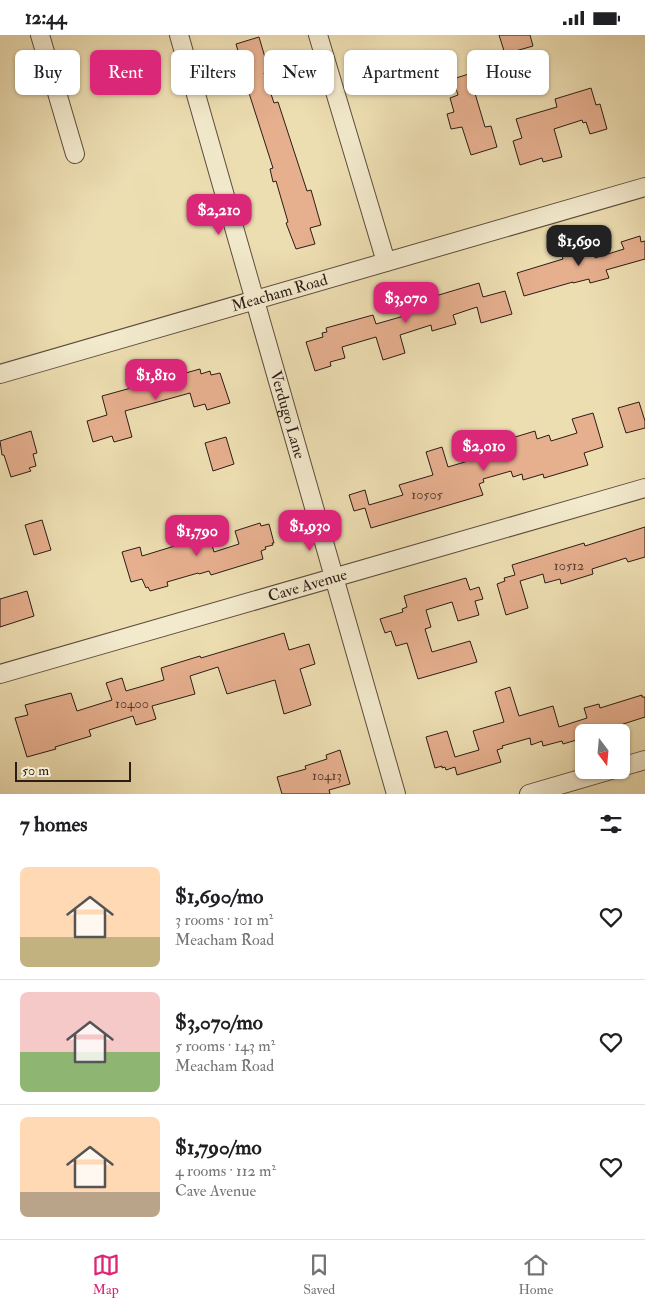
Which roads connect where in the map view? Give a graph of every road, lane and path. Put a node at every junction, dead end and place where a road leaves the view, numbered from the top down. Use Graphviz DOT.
graph roads {
  1 [pos="40,35"];
  2 [pos="179,35"];
  3 [pos="318,35"];
  4 [pos="74,154"];
  5 [pos="645,187"];
  6 [pos="386,262"];
  7 [pos="255,300"];
  8 [pos="0,374"];
  9 [pos="645,488"];
  10 [pos="334,579"];
  11 [pos="0,674"];
  12 [pos="645,760"];
  13 [pos="630,764"];
  14 [pos="580,779"];
  15 [pos="396,794"];
  16 [pos="529,794"];
  1 -- 4 [label="street"];
  2 -- 7 [label="street, Verdugo Lane"];
  3 -- 6 [label="street"];
  5 -- 6 [label="street, Meacham Road"];
  6 -- 7 [label="street, Meacham Road"];
  7 -- 8 [label="street, Meacham Road"];
  7 -- 10 [label="street, Verdugo Lane"];
  9 -- 10 [label="street, Cave Avenue"];
  10 -- 11 [label="street, Cave Avenue"];
  10 -- 15 [label="street, Verdugo Lane"];
  12 -- 13 [label="street"];
  14 -- 16 [label="street"];
}
